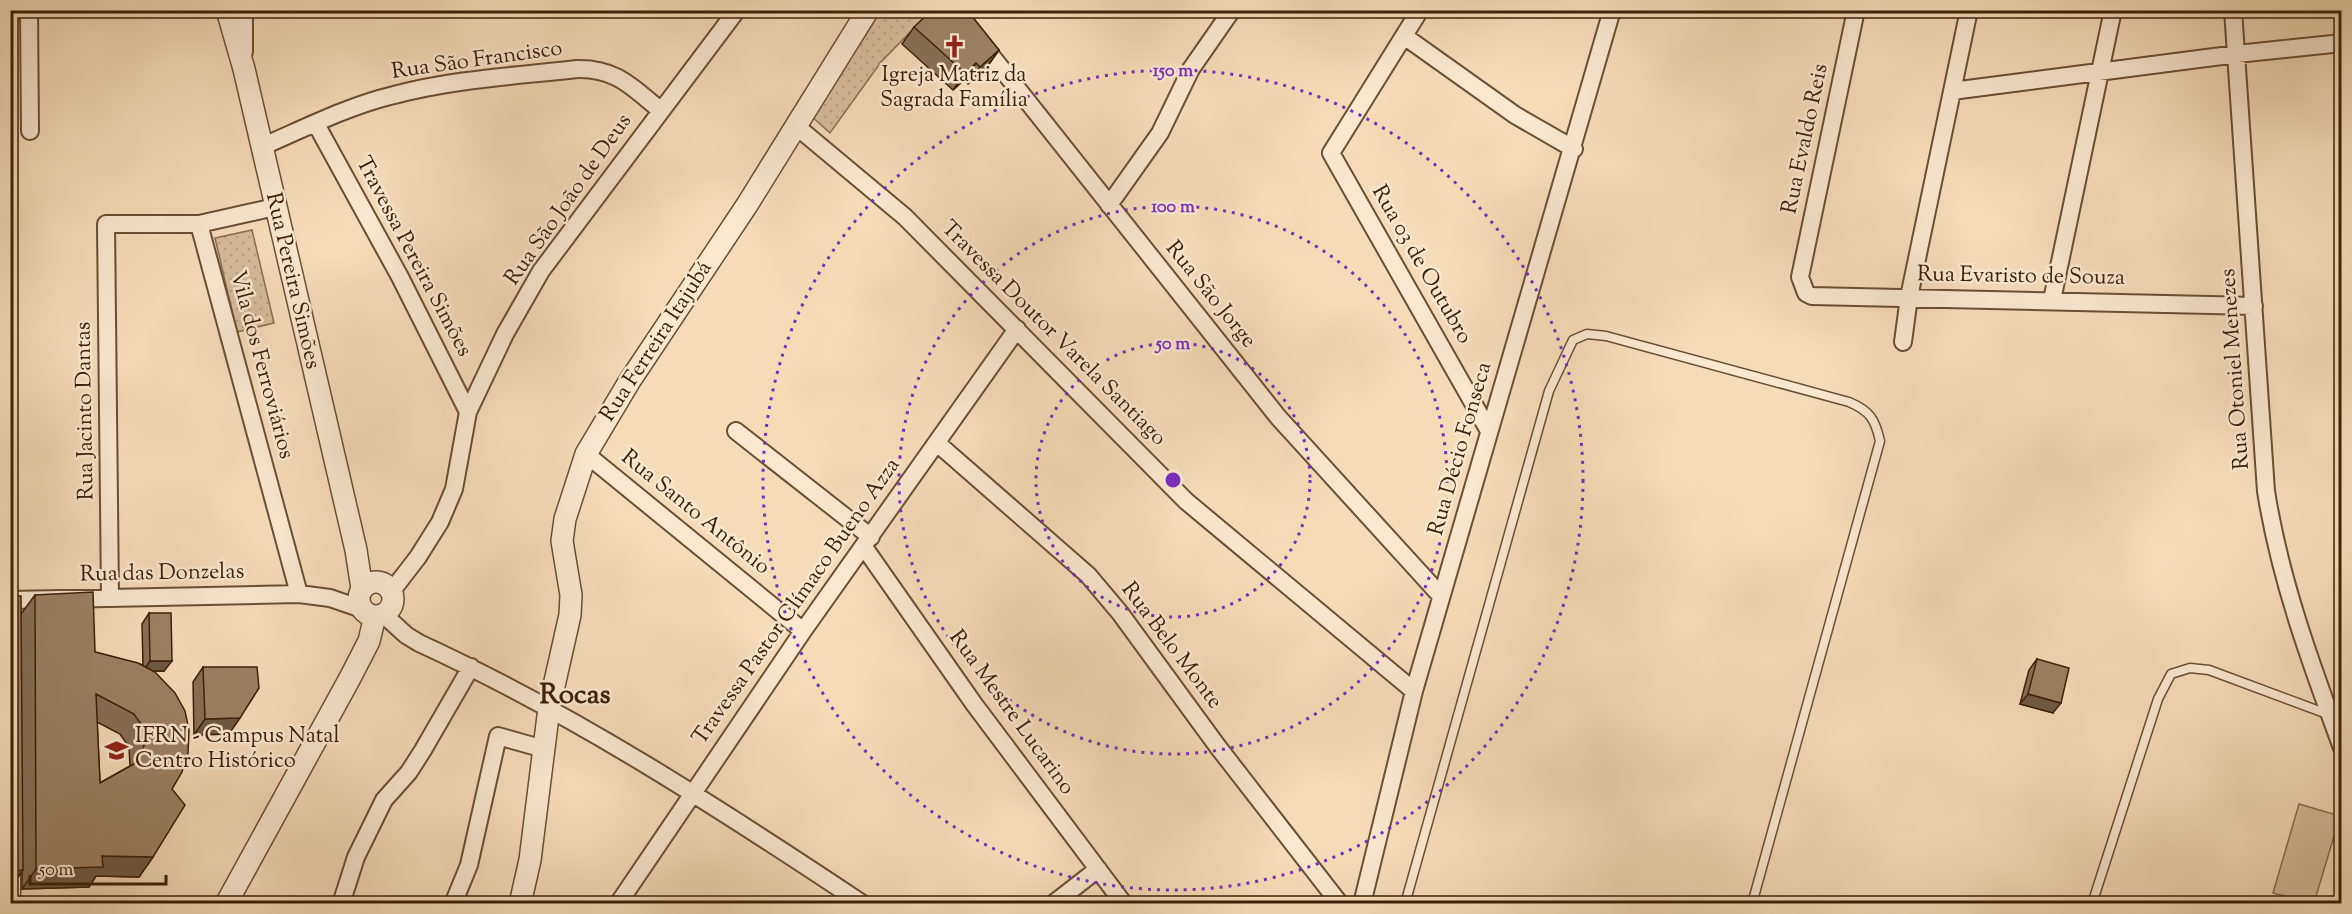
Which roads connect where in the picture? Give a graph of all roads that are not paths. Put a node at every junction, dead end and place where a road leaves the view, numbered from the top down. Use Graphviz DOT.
graph roads {
  1 [pos="29,10"];
  2 [pos="227,10"];
  3 [pos="244,10"];
  4 [pos="737,10"];
  5 [pos="868,10"];
  6 [pos="956,10"];
  7 [pos="1232,10"];
  8 [pos="1420,10"];
  9 [pos="1612,10"];
  10 [pos="1856,10"];
  11 [pos="1969,10"];
  12 [pos="2113,10"];
  13 [pos="2233,10"];
  14 [pos="1404,36"];
  15 [pos="2342,43"];
  16 [pos="2237,54"];
  17 [pos="243,69"];
  18 [pos="2098,73"];
  19 [pos="1952,91"];
  20 [pos="660,110"];
  21 [pos="316,124"];
  22 [pos="796,126"];
  23 [pos="30,131"];
  24 [pos="261,147"];
  25 [pos="1574,148"];
  26 [pos="1109,204"];
  27 [pos="275,207"];
  28 [pos="199,224"];
  29 [pos="1800,277"];
  30 [pos="1909,297"];
  31 [pos="2052,300"];
  32 [pos="2254,306"];
  33 [pos="1017,329"];
  34 [pos="1903,342"];
  35 [pos="468,412"];
  36 [pos="736,431"];
  37 [pos="1490,431"];
  38 [pos="937,443"];
  39 [pos="586,454"];
  40 [pos="868,542"];
  41 [pos="306,594"];
  42 [pos="110,596"];
  43 [pos="1442,596"];
  44 [pos="373,599"];
  45 [pos="13,604"];
  46 [pos="802,631"];
  47 [pos="471,667"];
  48 [pos="1414,691"];
  49 [pos="549,708"];
  50 [pos="2336,720"];
  51 [pos="2342,748"];
  52 [pos="544,749"];
  53 [pos="693,791"];
  54 [pos="16,857"];
  55 [pos="1098,868"];
  56 [pos="16,903"];
  57 [pos="226,903"];
  58 [pos="341,903"];
  59 [pos="453,903"];
  60 [pos="520,903"];
  61 [pos="618,903"];
  62 [pos="863,903"];
  63 [pos="1053,903"];
  64 [pos="1124,903"];
  65 [pos="1340,903"];
  66 [pos="1362,903"];
  67 [pos="1405,903"];
  68 [pos="1752,903"];
  69 [pos="2092,903"];
  1 -- 23 [label="street"];
  2 -- 17 [label="street"];
  3 -- 17 [label="street, Rua Pereira Simões"];
  4 -- 20 [label="street, Rua São João de Deus"];
  5 -- 22 [label="street, Rua Ferreira Itajubá"];
  6 -- 26 [label="street, Rua São Jorge"];
  7 -- 26 [label="street"];
  8 -- 14 [label="street"];
  9 -- 25 [label="street, Rua Décio Fonseca"];
  10 -- 29 [label="street, Rua Evaldo Reis"];
  11 -- 19 [label="street"];
  12 -- 18 [label="street"];
  13 -- 16 [label="street, Rua Otoniel Menezes"];
  14 -- 25 [label="street"];
  14 -- 37 [label="street, Rua 03 de Outubro"];
  15 -- 16 [label="street"];
  16 -- 18 [label="street"];
  16 -- 32 [label="street, Rua Otoniel Menezes"];
  17 -- 24 [label="street, Rua Pereira Simões"];
  18 -- 19 [label="street"];
  18 -- 31 [label="street"];
  19 -- 30 [label="street"];
  20 -- 21 [label="street, Rua São Francisco"];
  20 -- 35 [label="street, Rua São João de Deus"];
  21 -- 24 [label="street, Rua São Francisco"];
  21 -- 35 [label="street, Travessa Pereira Simões"];
  22 -- 33 [label="street, Travessa Doutor Varela Santiago"];
  22 -- 39 [label="street, Rua Ferreira Itajubá"];
  24 -- 27 [label="street, Rua Pereira Simões"];
  25 -- 37 [label="street, Rua Décio Fonseca"];
  26 -- 43 [label="street, Rua São Jorge"];
  27 -- 28 [label="street"];
  27 -- 44 [label="street, Rua Pereira Simões"];
  28 -- 41 [label="street, Vila dos Ferroviários"];
  28 -- 42 [label="street, Rua Jacinto Dantas"];
  29 -- 30 [label="street, Rua Evaristo de Souza"];
  30 -- 31 [label="street, Rua Evaristo de Souza"];
  30 -- 34 [label="street"];
  31 -- 32 [label="street, Rua Evaristo de Souza"];
  32 -- 50 [label="street, Rua Otoniel Menezes"];
  33 -- 38 [label="street, Travessa Pastor Clímaco Bueno Azza"];
  33 -- 48 [label="street, Travessa Doutor Varela Santiago"];
  35 -- 44 [label="street, Rua São João de Deus"];
  36 -- 40 [label="street, Rua Mestre Lucarino"];
  37 -- 43 [label="street, Rua Décio Fonseca"];
  38 -- 40 [label="street, Travessa Pastor Clímaco Bueno Azza"];
  38 -- 65 [label="street, Rua Belo Monte"];
  39 -- 46 [label="street, Rua Santo Antônio"];
  39 -- 49 [label="street, Rua Ferreira Itajubá"];
  40 -- 46 [label="street, Travessa Pastor Clímaco Bueno Azza"];
  40 -- 55 [label="street, Rua Mestre Lucarino"];
  41 -- 42 [label="street, Rua das Donzelas"];
  41 -- 44 [label="street, Rua das Donzelas"];
  42 -- 45 [label="street, Rua das Donzelas"];
  43 -- 48 [label="street, Rua Décio Fonseca"];
  44 -- 47 [label="street"];
  44 -- 57 [label="street"];
  46 -- 53 [label="street, Travessa Pastor Clímaco Bueno Azza"];
  47 -- 49 [label="street"];
  47 -- 58 [label="street"];
  48 -- 66 [label="street, Rua Décio Fonseca"];
  49 -- 52 [label="street, Rua Ferreira Itajubá"];
  49 -- 53 [label="street"];
  50 -- 51 [label="street, Rua Otoniel Menezes"];
  50 -- 69 [label="lane"];
  52 -- 59 [label="street"];
  52 -- 60 [label="street, Rua Ferreira Itajubá"];
  53 -- 61 [label="street, Travessa Pastor Clímaco Bueno Azza"];
  53 -- 62 [label="street"];
  54 -- 56 [label="lane"];
  55 -- 63 [label="street"];
  55 -- 64 [label="street, Rua Mestre Lucarino"];
  67 -- 68 [label="lane"];
}
